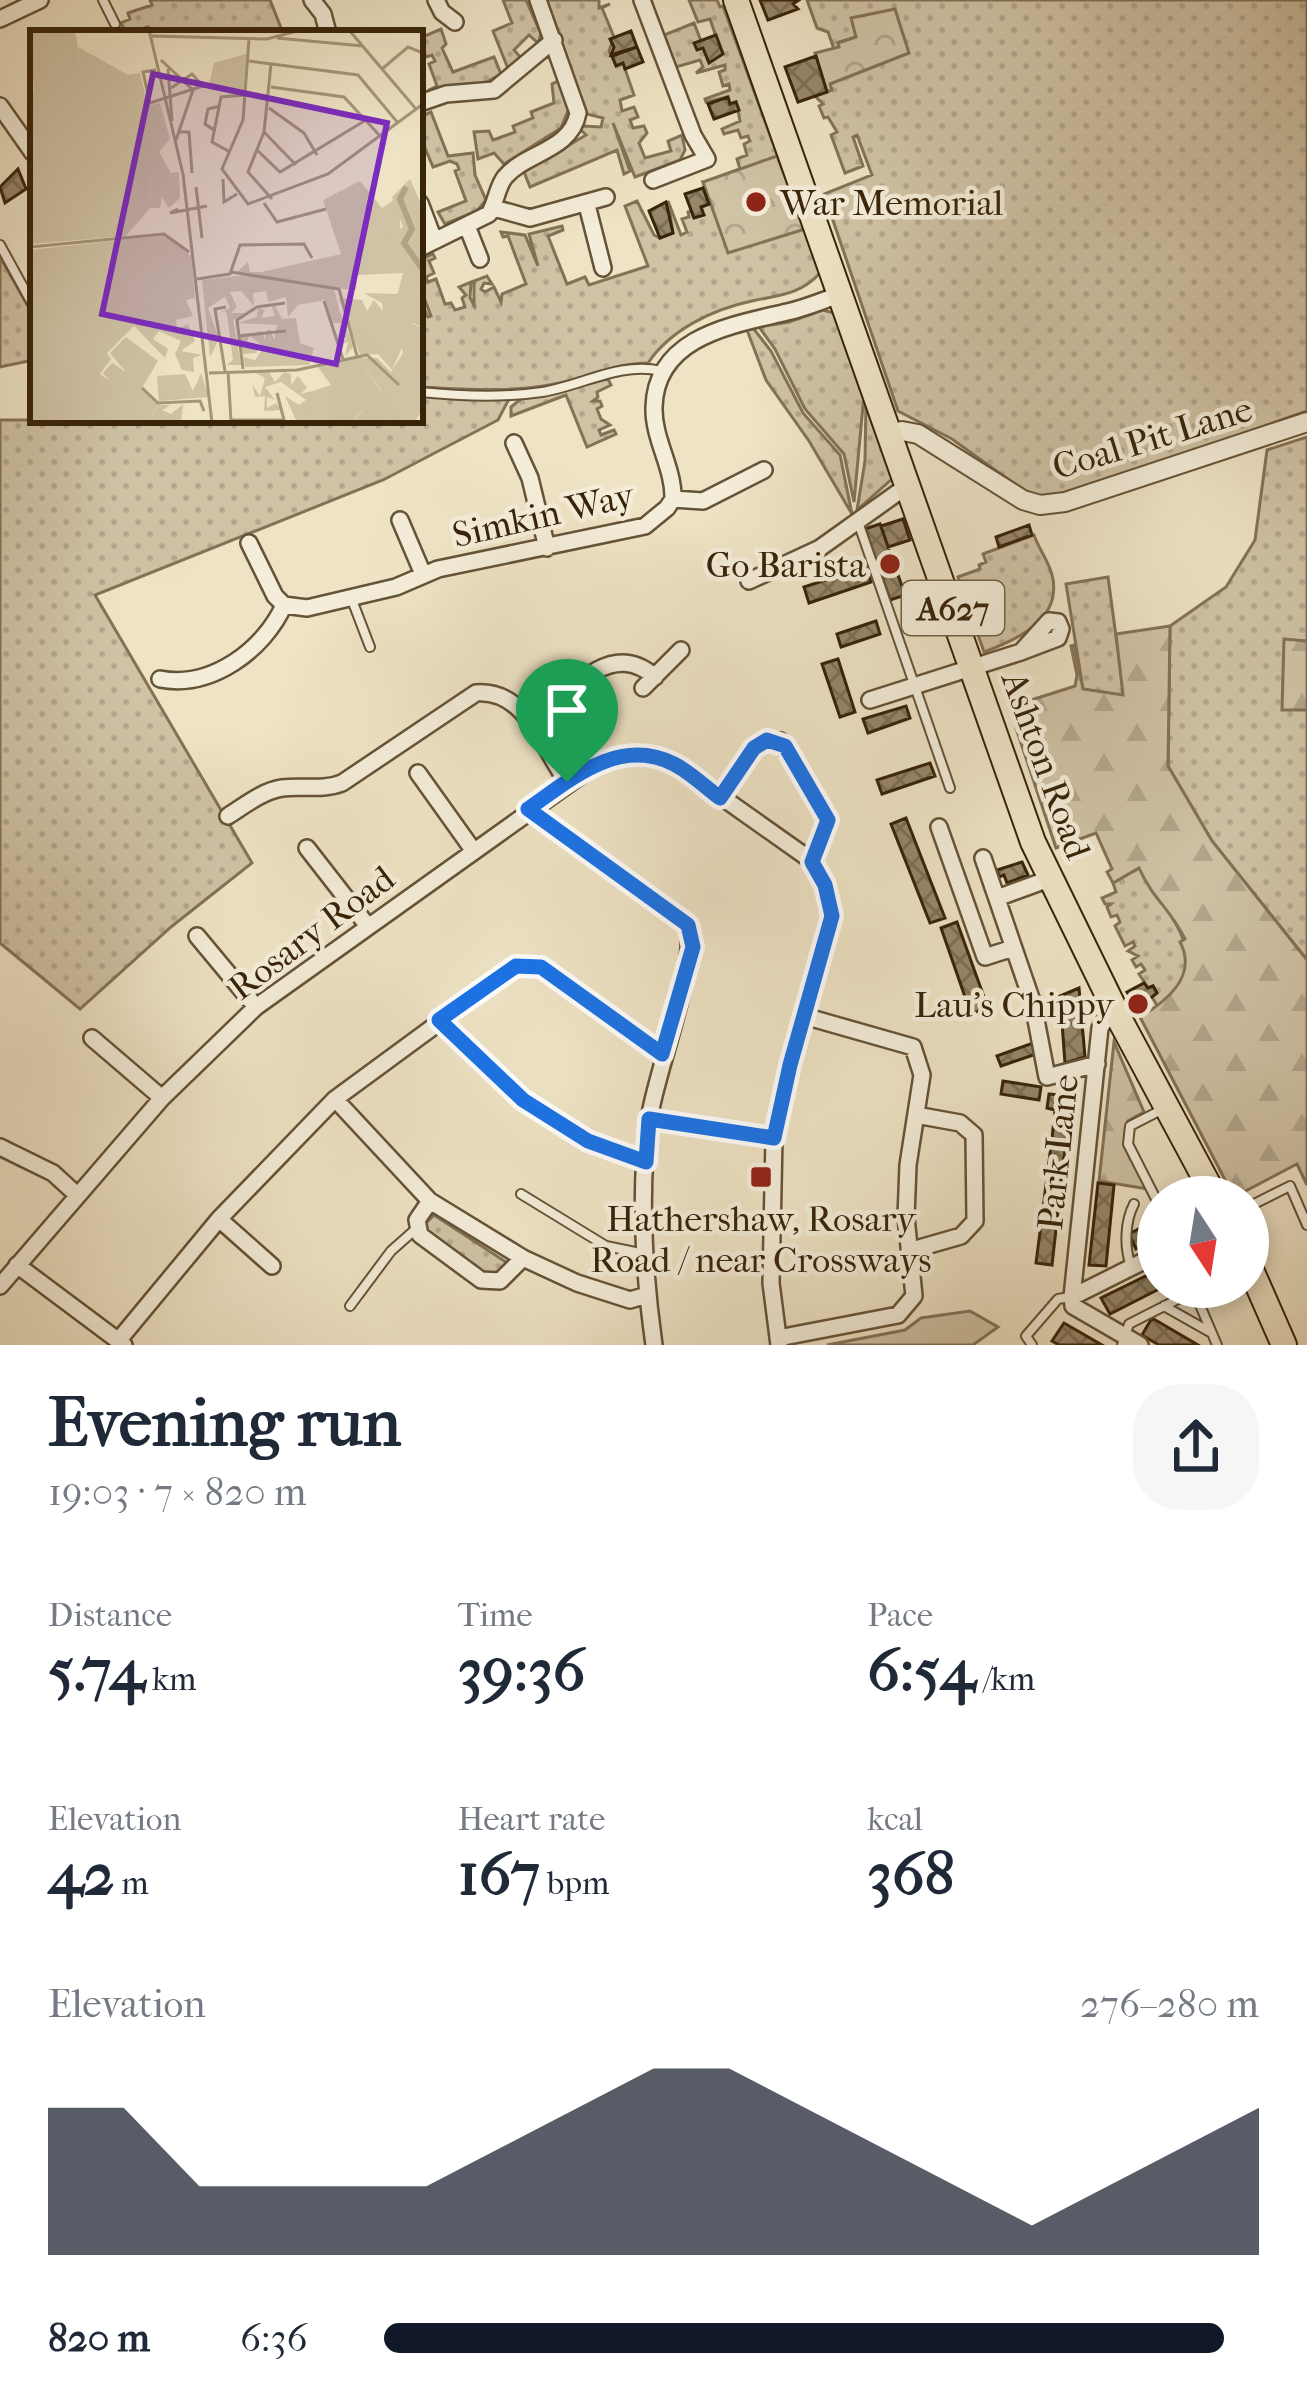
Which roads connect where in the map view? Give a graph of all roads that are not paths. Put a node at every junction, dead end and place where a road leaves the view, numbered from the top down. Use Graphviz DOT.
graph roads {
  1 [pos="40,0"];
  2 [pos="104,0"];
  3 [pos="312,0"];
  4 [pos="436,0"];
  5 [pos="538,0"];
  6 [pos="642,0"];
  7 [pos="736,0"];
  8 [pos="0,19"];
  9 [pos="454,22"];
  10 [pos="115,24"];
  11 [pos="327,30"];
  12 [pos="554,40"];
  13 [pos="423,102"];
  14 [pos="0,106"];
  15 [pos="30,149"];
  16 [pos="653,180"];
  17 [pos="606,197"];
  18 [pos="587,205"];
  19 [pos="494,208"];
  20 [pos="466,226"];
  21 [pos="427,244"];
  22 [pos="0,245"];
  23 [pos="480,259"];
  24 [pos="603,268"];
  25 [pos="842,294"];
  26 [pos="30,300"];
  27 [pos="662,372"];
  28 [pos="423,392"];
  29 [pos="1307,422"];
  30 [pos="891,434"];
  31 [pos="514,443"];
  32 [pos="764,470"];
  33 [pos="910,487"];
  34 [pos="673,499"];
  35 [pos="400,520"];
  36 [pos="857,521"];
  37 [pos="248,543"];
  38 [pos="547,548"];
  39 [pos="423,574"];
  40 [pos="748,581"];
  41 [pos="352,598"];
  42 [pos="284,605"];
  43 [pos="370,647"];
  44 [pos="681,650"];
  45 [pos="1021,652"];
  46 [pos="972,665"];
  47 [pos="160,679"];
  48 [pos="914,685"];
  49 [pos="870,700"];
  50 [pos="535,728"];
  51 [pos="418,773"];
  52 [pos="567,782"];
  53 [pos="950,788"];
  54 [pos="720,798"];
  55 [pos="528,809"];
  56 [pos="227,816"];
  57 [pos="939,827"];
  58 [pos="307,848"];
  59 [pos="473,850"];
  60 [pos="812,862"];
  61 [pos="958,879"];
  62 [pos="1049,879"];
  63 [pos="997,898"];
  64 [pos="367,925"];
  65 [pos="197,936"];
  66 [pos="1013,948"];
  67 [pos="256,1007"];
  68 [pos="1117,1012"];
  69 [pos="805,1016"];
  70 [pos="439,1020"];
  71 [pos="92,1037"];
  72 [pos="662,1054"];
  73 [pos="1097,1064"];
  74 [pos="162,1098"];
  75 [pos="335,1099"];
  76 [pos="1166,1107"];
  77 [pos="916,1115"];
  78 [pos="649,1119"];
  79 [pos="774,1138"];
  80 [pos="0,1147"];
  81 [pos="646,1162"];
  82 [pos="1144,1176"];
  83 [pos="1204,1176"];
  84 [pos="521,1194"];
  85 [pos="77,1195"];
  86 [pos="1269,1197"];
  87 [pos="430,1201"];
  88 [pos="1134,1204"];
  89 [pos="219,1219"];
  90 [pos="1307,1225"];
  91 [pos="418,1227"];
  92 [pos="912,1250"];
  93 [pos="646,1254"];
  94 [pos="523,1258"];
  95 [pos="1137,1264"];
  96 [pos="17,1265"];
  97 [pos="272,1266"];
  98 [pos="1132,1267"];
  99 [pos="0,1286"];
  100 [pos="647,1295"];
  101 [pos="1072,1302"];
  102 [pos="350,1306"];
  103 [pos="1160,1308"];
  104 [pos="1168,1308"];
  105 [pos="1201,1308"];
  106 [pos="1268,1308"];
  107 [pos="1212,1333"];
  108 [pos="1122,1340"];
  109 [pos="778,1341"];
  110 [pos="121,1343"];
  111 [pos="654,1345"];
  112 [pos="1033,1345"];
  113 [pos="1140,1345"];
  114 [pos="1217,1345"];
  115 [pos="1284,1345"];
  1 -- 8 [label="street"];
  2 -- 10 [label="lane"];
  3 -- 11 [label="street"];
  4 -- 9 [label="street"];
  5 -- 12 [label="street"];
  6 -- 16 [label="street"];
  7 -- 25 [label="highway, Ashton Road / A627"];
  12 -- 13 [label="street"];
  12 -- 19 [label="street"];
  14 -- 15 [label="street"];
  17 -- 18 [label="street"];
  18 -- 19 [label="street"];
  18 -- 24 [label="street"];
  19 -- 20 [label="street"];
  20 -- 21 [label="street"];
  20 -- 23 [label="street"];
  22 -- 26 [label="lane"];
  25 -- 27 [label="street"];
  25 -- 30 [label="highway, Ashton Road / A627"];
  27 -- 28 [label="lane"];
  27 -- 34 [label="street, Simkin Way"];
  29 -- 30 [label="street, Coal Pit Lane"];
  30 -- 33 [label="highway, Ashton Road / A627"];
  31 -- 38 [label="street"];
  32 -- 34 [label="street"];
  33 -- 36 [label="street"];
  33 -- 46 [label="highway, Ashton Road / A627"];
  34 -- 38 [label="street, Simkin Way"];
  35 -- 39 [label="street"];
  36 -- 40 [label="street"];
  36 -- 48 [label="lane"];
  37 -- 42 [label="street"];
  38 -- 39 [label="street, Simkin Way"];
  39 -- 41 [label="street, Simkin Way"];
  41 -- 42 [label="street, Simkin Way"];
  41 -- 43 [label="lane"];
  42 -- 47 [label="street"];
  44 -- 50 [label="street"];
  45 -- 46 [label="street"];
  46 -- 48 [label="street"];
  46 -- 62 [label="highway, Ashton Road / A627"];
  48 -- 49 [label="street"];
  48 -- 53 [label="lane"];
  50 -- 52 [label="street"];
  50 -- 56 [label="street"];
  51 -- 59 [label="street"];
  52 -- 54 [label="street, Rosary Road"];
  52 -- 55 [label="street, Rosary Road"];
  54 -- 60 [label="street, Rosary Road"];
  54 -- 60 [label="street"];
  55 -- 59 [label="street, Rosary Road"];
  55 -- 72 [label="street"];
  57 -- 61 [label="street"];
  58 -- 64 [label="street"];
  59 -- 64 [label="street, Rosary Road"];
  60 -- 69 [label="street"];
  61 -- 63 [label="street"];
  61 -- 66 [label="street"];
  62 -- 63 [label="street"];
  62 -- 68 [label="highway, Ashton Road / A627"];
  63 -- 66 [label="street"];
  64 -- 67 [label="street, Rosary Road"];
  65 -- 67 [label="street"];
  66 -- 73 [label="street"];
  67 -- 74 [label="street, Rosary Road"];
  68 -- 73 [label="street, Park Lane"];
  68 -- 76 [label="highway, Ashton Road / A627"];
  69 -- 77 [label="street"];
  69 -- 79 [label="street"];
  70 -- 72 [label="street"];
  70 -- 75 [label="street"];
  70 -- 81 [label="street"];
  71 -- 74 [label="street"];
  72 -- 78 [label="street"];
  73 -- 101 [label="street, Park Lane"];
  74 -- 85 [label="street, Rosary Road"];
  75 -- 87 [label="street"];
  75 -- 89 [label="street"];
  76 -- 82 [label="lane"];
  76 -- 83 [label="highway, Ashton Road / A627"];
  77 -- 92 [label="street"];
  77 -- 92 [label="street"];
  78 -- 79 [label="street"];
  78 -- 81 [label="street"];
  79 -- 109 [label="street"];
  80 -- 85 [label="street"];
  81 -- 93 [label="street"];
  84 -- 93 [label="lane"];
  85 -- 96 [label="street, Rosary Road"];
  86 -- 90 [label="lane"];
  87 -- 91 [label="street"];
  87 -- 94 [label="street"];
  88 -- 98 [label="lane"];
  89 -- 97 [label="street"];
  89 -- 110 [label="street"];
  91 -- 94 [label="street"];
  91 -- 102 [label="lane"];
  92 -- 109 [label="street"];
  93 -- 100 [label="street"];
  94 -- 100 [label="street"];
  95 -- 98 [label="street"];
  96 -- 99 [label="street, Rosary Road"];
  96 -- 110 [label="street"];
  98 -- 101 [label="street"];
  100 -- 111 [label="street"];
  101 -- 108 [label="street"];
  101 -- 112 [label="lane"];
  103 -- 108 [label="lane"];
  104 -- 107 [label="lane"];
  105 -- 107 [label="lane"];
  106 -- 115 [label="highway"];
  107 -- 114 [label="lane"];
  108 -- 113 [label="street"];
}
